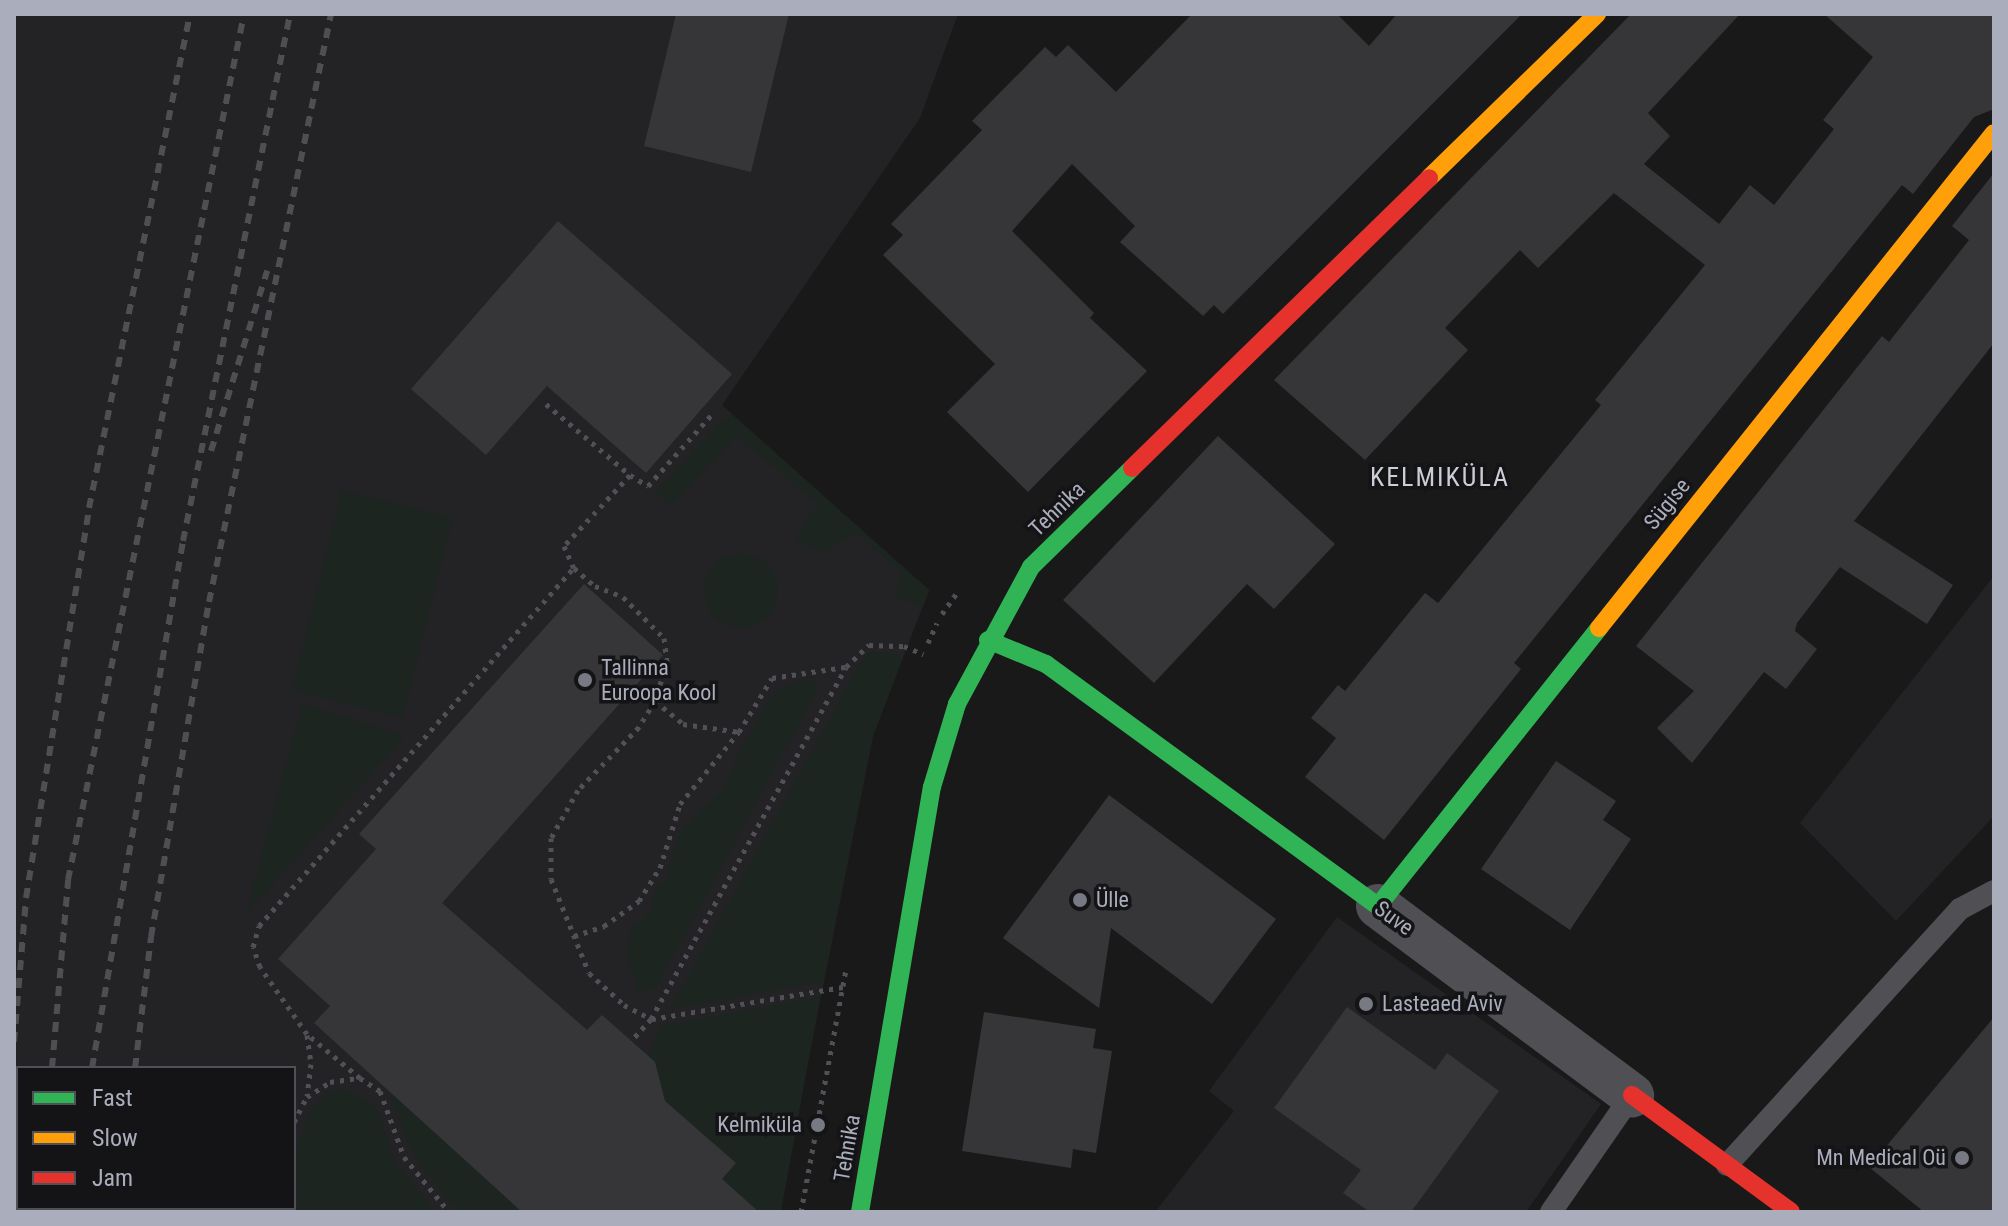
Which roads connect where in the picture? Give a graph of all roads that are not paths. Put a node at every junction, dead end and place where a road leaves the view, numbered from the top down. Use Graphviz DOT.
graph roads {
  1 [pos="1597,14"];
  2 [pos="1994,133"];
  3 [pos="988,640"];
  4 [pos="1994,891"];
  5 [pos="1378,906"];
  6 [pos="1632,1095"];
  7 [pos="1727,1165"];
  8 [pos="860,1212"];
  9 [pos="1551,1212"];
  10 [pos="1791,1212"];
  1 -- 3 [label="street, Tehnika"];
  2 -- 5 [label="street, Sügise"];
  3 -- 5 [label="street, Suve"];
  3 -- 8 [label="street, Tehnika"];
  4 -- 7 [label="lane"];
  5 -- 6 [label="street, Suve"];
  6 -- 7 [label="street, Suve"];
  6 -- 9 [label="lane"];
  7 -- 10 [label="street, Suve"];
}
